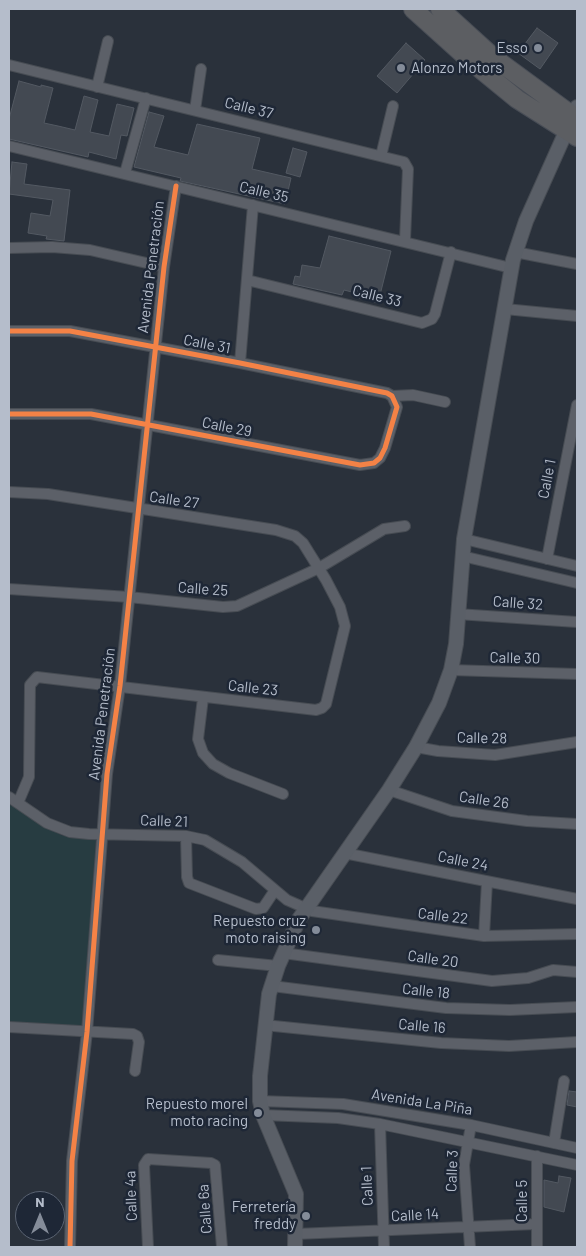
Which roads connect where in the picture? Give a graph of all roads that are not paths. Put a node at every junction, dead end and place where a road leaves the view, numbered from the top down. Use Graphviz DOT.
graph roads {
  1 [pos="413,9"];
  2 [pos="440,9"];
  3 [pos="108,41"];
  4 [pos="9,66"];
  5 [pos="201,69"];
  6 [pos="97,86"];
  7 [pos="146,98"];
  8 [pos="393,106"];
  9 [pos="195,110"];
  10 [pos="574,122"];
  11 [pos="9,146"];
  12 [pos="381,156"];
  13 [pos="125,173"];
  14 [pos="176,186"];
  15 [pos="253,205"];
  16 [pos="405,240"];
  17 [pos="9,248"];
  18 [pos="451,252"];
  19 [pos="516,252"];
  20 [pos="577,264"];
  21 [pos="164,267"];
  22 [pos="512,268"];
  23 [pos="246,280"];
  24 [pos="505,309"];
  25 [pos="577,316"];
  26 [pos="9,331"];
  27 [pos="156,347"];
  28 [pos="240,363"];
  29 [pos="394,398"];
  30 [pos="446,402"];
  31 [pos="577,405"];
  32 [pos="9,414"];
  33 [pos="148,425"];
  34 [pos="9,492"];
  35 [pos="139,510"];
  36 [pos="405,526"];
  37 [pos="464,538"];
  38 [pos="462,556"];
  39 [pos="547,560"];
  40 [pos="577,566"];
  41 [pos="319,568"];
  42 [pos="577,583"];
  43 [pos="9,590"];
  44 [pos="129,597"];
  45 [pos="457,614"];
  46 [pos="577,622"];
  47 [pos="451,670"];
  48 [pos="577,674"];
  49 [pos="120,686"];
  50 [pos="203,698"];
  51 [pos="577,742"];
  52 [pos="416,747"];
  53 [pos="389,790"];
  54 [pos="283,794"];
  55 [pos="9,797"];
  56 [pos="18,803"];
  57 [pos="577,824"];
  58 [pos="100,835"];
  59 [pos="186,836"];
  60 [pos="344,853"];
  61 [pos="487,882"];
  62 [pos="275,890"];
  63 [pos="577,899"];
  64 [pos="306,910"];
  65 [pos="577,934"];
  66 [pos="484,936"];
  67 [pos="218,960"];
  68 [pos="281,960"];
  69 [pos="577,972"];
  70 [pos="272,986"];
  71 [pos="577,1007"];
  72 [pos="9,1026"];
  73 [pos="264,1026"];
  74 [pos="87,1032"];
  75 [pos="577,1042"];
  76 [pos="135,1071"];
  77 [pos="564,1081"];
  78 [pos="260,1101"];
  79 [pos="263,1116"];
  80 [pos="380,1124"];
  81 [pos="471,1125"];
  82 [pos="468,1143"];
  83 [pos="554,1143"];
  84 [pos="577,1148"];
  85 [pos="537,1156"];
  86 [pos="577,1165"];
  87 [pos="218,1170"];
  88 [pos="536,1224"];
  89 [pos="470,1227"];
  90 [pos="383,1231"];
  91 [pos="295,1240"];
  92 [pos="70,1247"];
  93 [pos="148,1247"];
  94 [pos="222,1247"];
  95 [pos="384,1247"];
  96 [pos="470,1247"];
  97 [pos="537,1247"];
  1 -- 10 [label="highway"];
  2 -- 10 [label="highway"];
  3 -- 6 [label="street"];
  4 -- 6 [label="street, Calle 37"];
  5 -- 9 [label="street"];
  6 -- 7 [label="street, Calle 37"];
  7 -- 9 [label="street, Calle 37"];
  7 -- 13 [label="street"];
  8 -- 12 [label="street"];
  9 -- 12 [label="street, Calle 37"];
  10 -- 19 [label="main road"];
  11 -- 13 [label="street, Calle 35"];
  12 -- 16 [label="street, Calle 37"];
  13 -- 14 [label="street, Calle 35"];
  14 -- 15 [label="street, Calle 35"];
  14 -- 21 [label="street, Avenida Penetración"];
  15 -- 16 [label="street, Calle 35"];
  15 -- 23 [label="street"];
  16 -- 18 [label="street, Calle 35"];
  17 -- 21 [label="street"];
  18 -- 22 [label="street, Calle 35"];
  18 -- 23 [label="street, Calle 33"];
  19 -- 20 [label="street"];
  19 -- 22 [label="main road"];
  21 -- 27 [label="street, Avenida Penetración"];
  22 -- 24 [label="main road"];
  23 -- 28 [label="street"];
  24 -- 25 [label="street"];
  24 -- 37 [label="main road"];
  26 -- 27 [label="street, Calle 31"];
  27 -- 28 [label="street, Calle 31"];
  27 -- 33 [label="street, Avenida Penetración"];
  28 -- 29 [label="street, Calle 31"];
  29 -- 30 [label="street"];
  29 -- 33 [label="street, Calle 29"];
  31 -- 39 [label="street, Calle 1"];
  32 -- 33 [label="street, Calle 29"];
  33 -- 35 [label="street, Avenida Penetración"];
  34 -- 35 [label="street, Calle 27"];
  35 -- 41 [label="street, Calle 27"];
  35 -- 44 [label="street, Avenida Penetración"];
  36 -- 41 [label="street, Calle 25"];
  37 -- 38 [label="main road"];
  37 -- 39 [label="street"];
  38 -- 42 [label="street"];
  38 -- 45 [label="main road"];
  39 -- 40 [label="street"];
  41 -- 44 [label="street, Calle 25"];
  41 -- 50 [label="street, Calle 23"];
  43 -- 44 [label="street, Calle 25"];
  44 -- 49 [label="street, Avenida Penetración"];
  45 -- 46 [label="street, Calle 32"];
  45 -- 47 [label="main road"];
  47 -- 48 [label="street, Calle 30"];
  47 -- 52 [label="main road"];
  49 -- 50 [label="street, Calle 23"];
  49 -- 56 [label="street, Calle 23"];
  49 -- 58 [label="street, Avenida Penetración"];
  50 -- 54 [label="street"];
  51 -- 52 [label="street, Calle 28"];
  52 -- 53 [label="main road"];
  53 -- 57 [label="street, Calle 26"];
  53 -- 60 [label="main road"];
  55 -- 56 [label="street, Calle 21"];
  56 -- 58 [label="street, Calle 21"];
  58 -- 59 [label="street, Calle 21"];
  58 -- 74 [label="street, Avenida Penetración"];
  59 -- 62 [label="street, Calle 21"];
  59 -- 62 [label="street"];
  60 -- 61 [label="street, Calle 24"];
  60 -- 64 [label="main road"];
  61 -- 63 [label="street, Calle 24"];
  61 -- 66 [label="street"];
  62 -- 64 [label="street, Calle 21"];
  64 -- 66 [label="street, Calle 22"];
  64 -- 68 [label="main road"];
  65 -- 66 [label="street, Calle 22"];
  67 -- 68 [label="street, Calle 20"];
  68 -- 69 [label="street, Calle 20"];
  68 -- 70 [label="main road"];
  70 -- 71 [label="street, Calle 18"];
  70 -- 73 [label="main road"];
  72 -- 74 [label="street"];
  73 -- 75 [label="street, Calle 16"];
  73 -- 78 [label="main road"];
  74 -- 76 [label="street"];
  74 -- 92 [label="street, Avenida Penetración"];
  77 -- 83 [label="street"];
  78 -- 79 [label="main road"];
  78 -- 81 [label="street, Avenida La Piña"];
  79 -- 80 [label="street, Avenida La Piña"];
  79 -- 91 [label="main road"];
  80 -- 82 [label="street, Avenida La Piña"];
  80 -- 90 [label="street, Calle 1"];
  81 -- 82 [label="street, Calle 3"];
  81 -- 83 [label="street, Avenida La Piña"];
  82 -- 85 [label="street, Avenida La Piña"];
  82 -- 89 [label="street, Calle 3"];
  83 -- 84 [label="street, Avenida La Piña"];
  85 -- 86 [label="street, Avenida La Piña"];
  85 -- 88 [label="street, Calle 5"];
  87 -- 93 [label="street, Calle 4a"];
  87 -- 94 [label="street, Calle 6a"];
  88 -- 89 [label="street, Calle 14"];
  88 -- 97 [label="street, Calle 5"];
  89 -- 90 [label="street, Calle 14"];
  89 -- 96 [label="street, Calle 3"];
  90 -- 91 [label="street, Calle 14"];
  90 -- 95 [label="street, Calle 1"];
}
